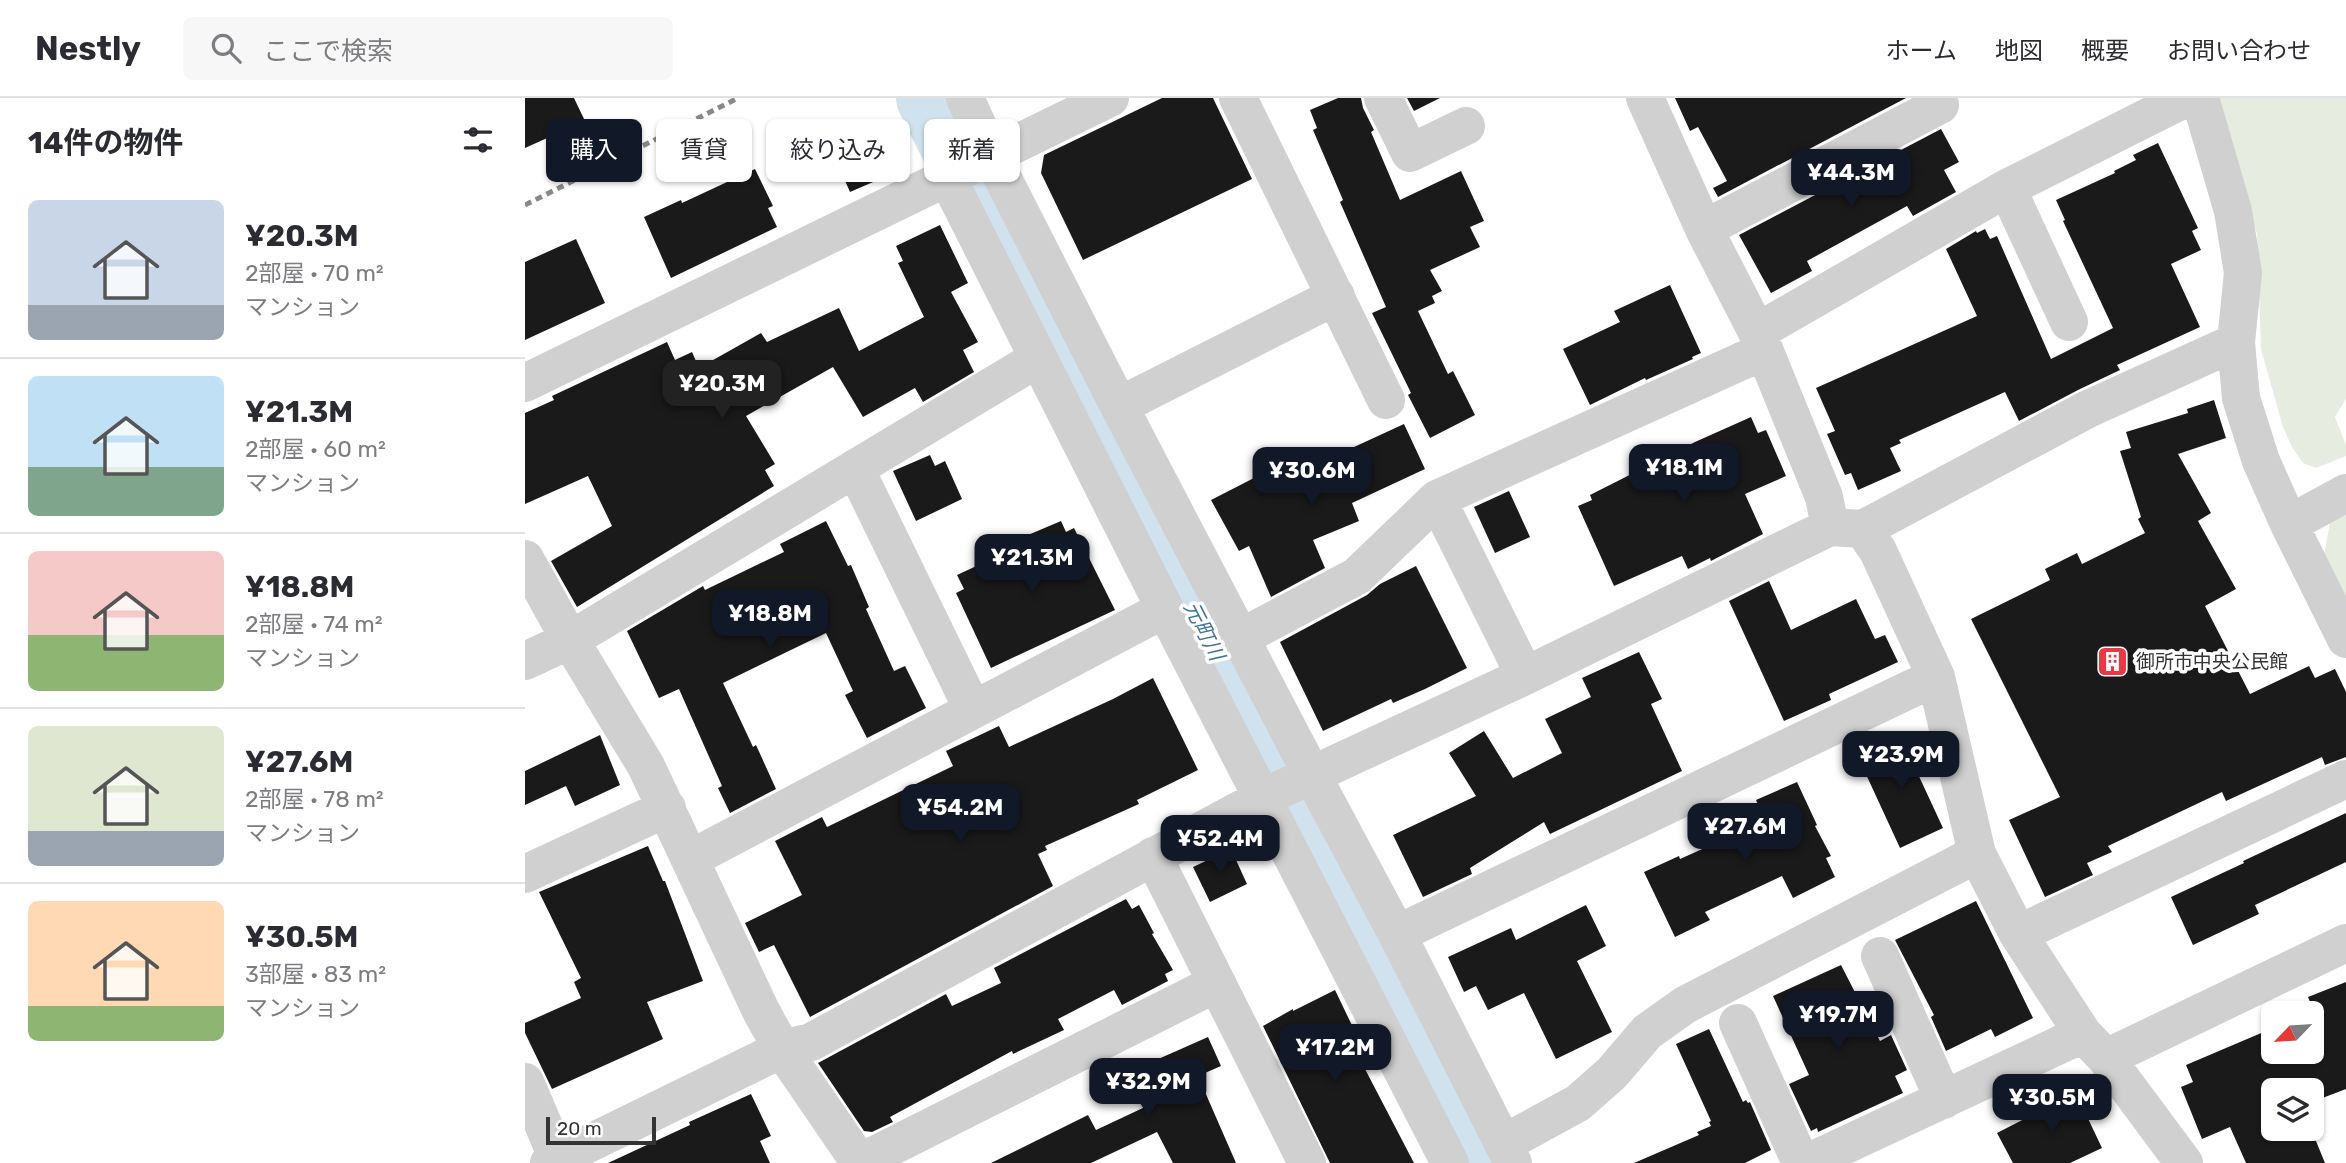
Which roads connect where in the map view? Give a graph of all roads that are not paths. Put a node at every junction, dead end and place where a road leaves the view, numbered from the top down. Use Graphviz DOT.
graph roads {
  1 [pos="965,98"];
  2 [pos="1110,98"];
  3 [pos="1238,98"];
  4 [pos="1383,98"];
  5 [pos="1645,98"];
  6 [pos="2186,98"];
  7 [pos="2200,98"];
  8 [pos="1940,105"];
  9 [pos="975,119"];
  10 [pos="1466,126"];
  11 [pos="1020,143"];
  12 [pos="942,182"];
  13 [pos="949,182"];
  14 [pos="1005,182"];
  15 [pos="2007,188"];
  16 [pos="1704,229"];
  17 [pos="1336,296"];
  18 [pos="2069,322"];
  19 [pos="1761,341"];
  20 [pos="2236,342"];
  21 [pos="1037,359"];
  22 [pos="525,383"];
  23 [pos="1386,400"];
  24 [pos="1119,407"];
  25 [pos="855,468"];
  26 [pos="2346,493"];
  27 [pos="1437,499"];
  28 [pos="2289,524"];
  29 [pos="1847,528"];
  30 [pos="525,559"];
  31 [pos="1165,609"];
  32 [pos="1240,638"];
  33 [pos="2346,639"];
  34 [pos="570,640"];
  35 [pos="525,660"];
  36 [pos="1525,676"];
  37 [pos="1936,677"];
  38 [pos="973,710"];
  39 [pos="1312,775"];
  40 [pos="2346,779"];
  41 [pos="1262,798"];
  42 [pos="667,808"];
  43 [pos="1977,854"];
  44 [pos="1153,856"];
  45 [pos="690,859"];
  46 [pos="525,874"];
  47 [pos="1397,934"];
  48 [pos="2018,934"];
  49 [pos="2346,943"];
  50 [pos="1880,956"];
  51 [pos="1216,984"];
  52 [pos="1738,1023"];
  53 [pos="2094,1046"];
  54 [pos="782,1049"];
  55 [pos="525,1082"];
  56 [pos="1944,1100"];
  57 [pos="1508,1154"];
  58 [pos="553,1161"];
  59 [pos="1304,1162"];
  60 [pos="860,1163"];
  61 [pos="1450,1163"];
  62 [pos="1801,1163"];
  63 [pos="1807,1163"];
  64 [pos="2184,1163"];
  1 -- 9 [label="street"];
  2 -- 11 [label="street"];
  3 -- 17 [label="street"];
  4 -- 10 [label="street"];
  5 -- 16 [label="street"];
  6 -- 15 [label="street"];
  7 -- 20 [label="street"];
  8 -- 16 [label="street"];
  12 -- 22 [label="street"];
  13 -- 21 [label="street"];
  14 -- 24 [label="street"];
  15 -- 18 [label="street"];
  15 -- 19 [label="street"];
  16 -- 19 [label="street"];
  17 -- 23 [label="street"];
  17 -- 24 [label="street"];
  19 -- 27 [label="street"];
  19 -- 29 [label="street"];
  20 -- 28 [label="street"];
  20 -- 29 [label="street"];
  21 -- 25 [label="street"];
  21 -- 31 [label="street"];
  24 -- 32 [label="street"];
  25 -- 34 [label="street"];
  25 -- 38 [label="street"];
  26 -- 28 [label="street"];
  27 -- 32 [label="street"];
  27 -- 36 [label="street"];
  28 -- 33 [label="street"];
  29 -- 36 [label="street"];
  29 -- 37 [label="street"];
  30 -- 34 [label="street"];
  31 -- 38 [label="street"];
  31 -- 41 [label="street"];
  32 -- 39 [label="street"];
  34 -- 35 [label="street"];
  34 -- 42 [label="street"];
  36 -- 39 [label="street"];
  37 -- 43 [label="street"];
  37 -- 47 [label="street"];
  38 -- 45 [label="street"];
  39 -- 41 [label="street"];
  39 -- 47 [label="street"];
  40 -- 48 [label="street"];
  41 -- 44 [label="street"];
  41 -- 61 [label="street"];
  42 -- 45 [label="street"];
  42 -- 46 [label="street"];
  43 -- 48 [label="street"];
  43 -- 57 [label="street"];
  44 -- 51 [label="street"];
  44 -- 54 [label="street"];
  45 -- 54 [label="street"];
  47 -- 57 [label="street"];
  48 -- 53 [label="street"];
  49 -- 53 [label="street"];
  50 -- 56 [label="street"];
  51 -- 59 [label="street"];
  51 -- 60 [label="street"];
  52 -- 62 [label="street"];
  53 -- 56 [label="street"];
  53 -- 64 [label="street"];
  54 -- 58 [label="street"];
  54 -- 60 [label="street"];
  55 -- 58 [label="street"];
  56 -- 63 [label="street"];
}
